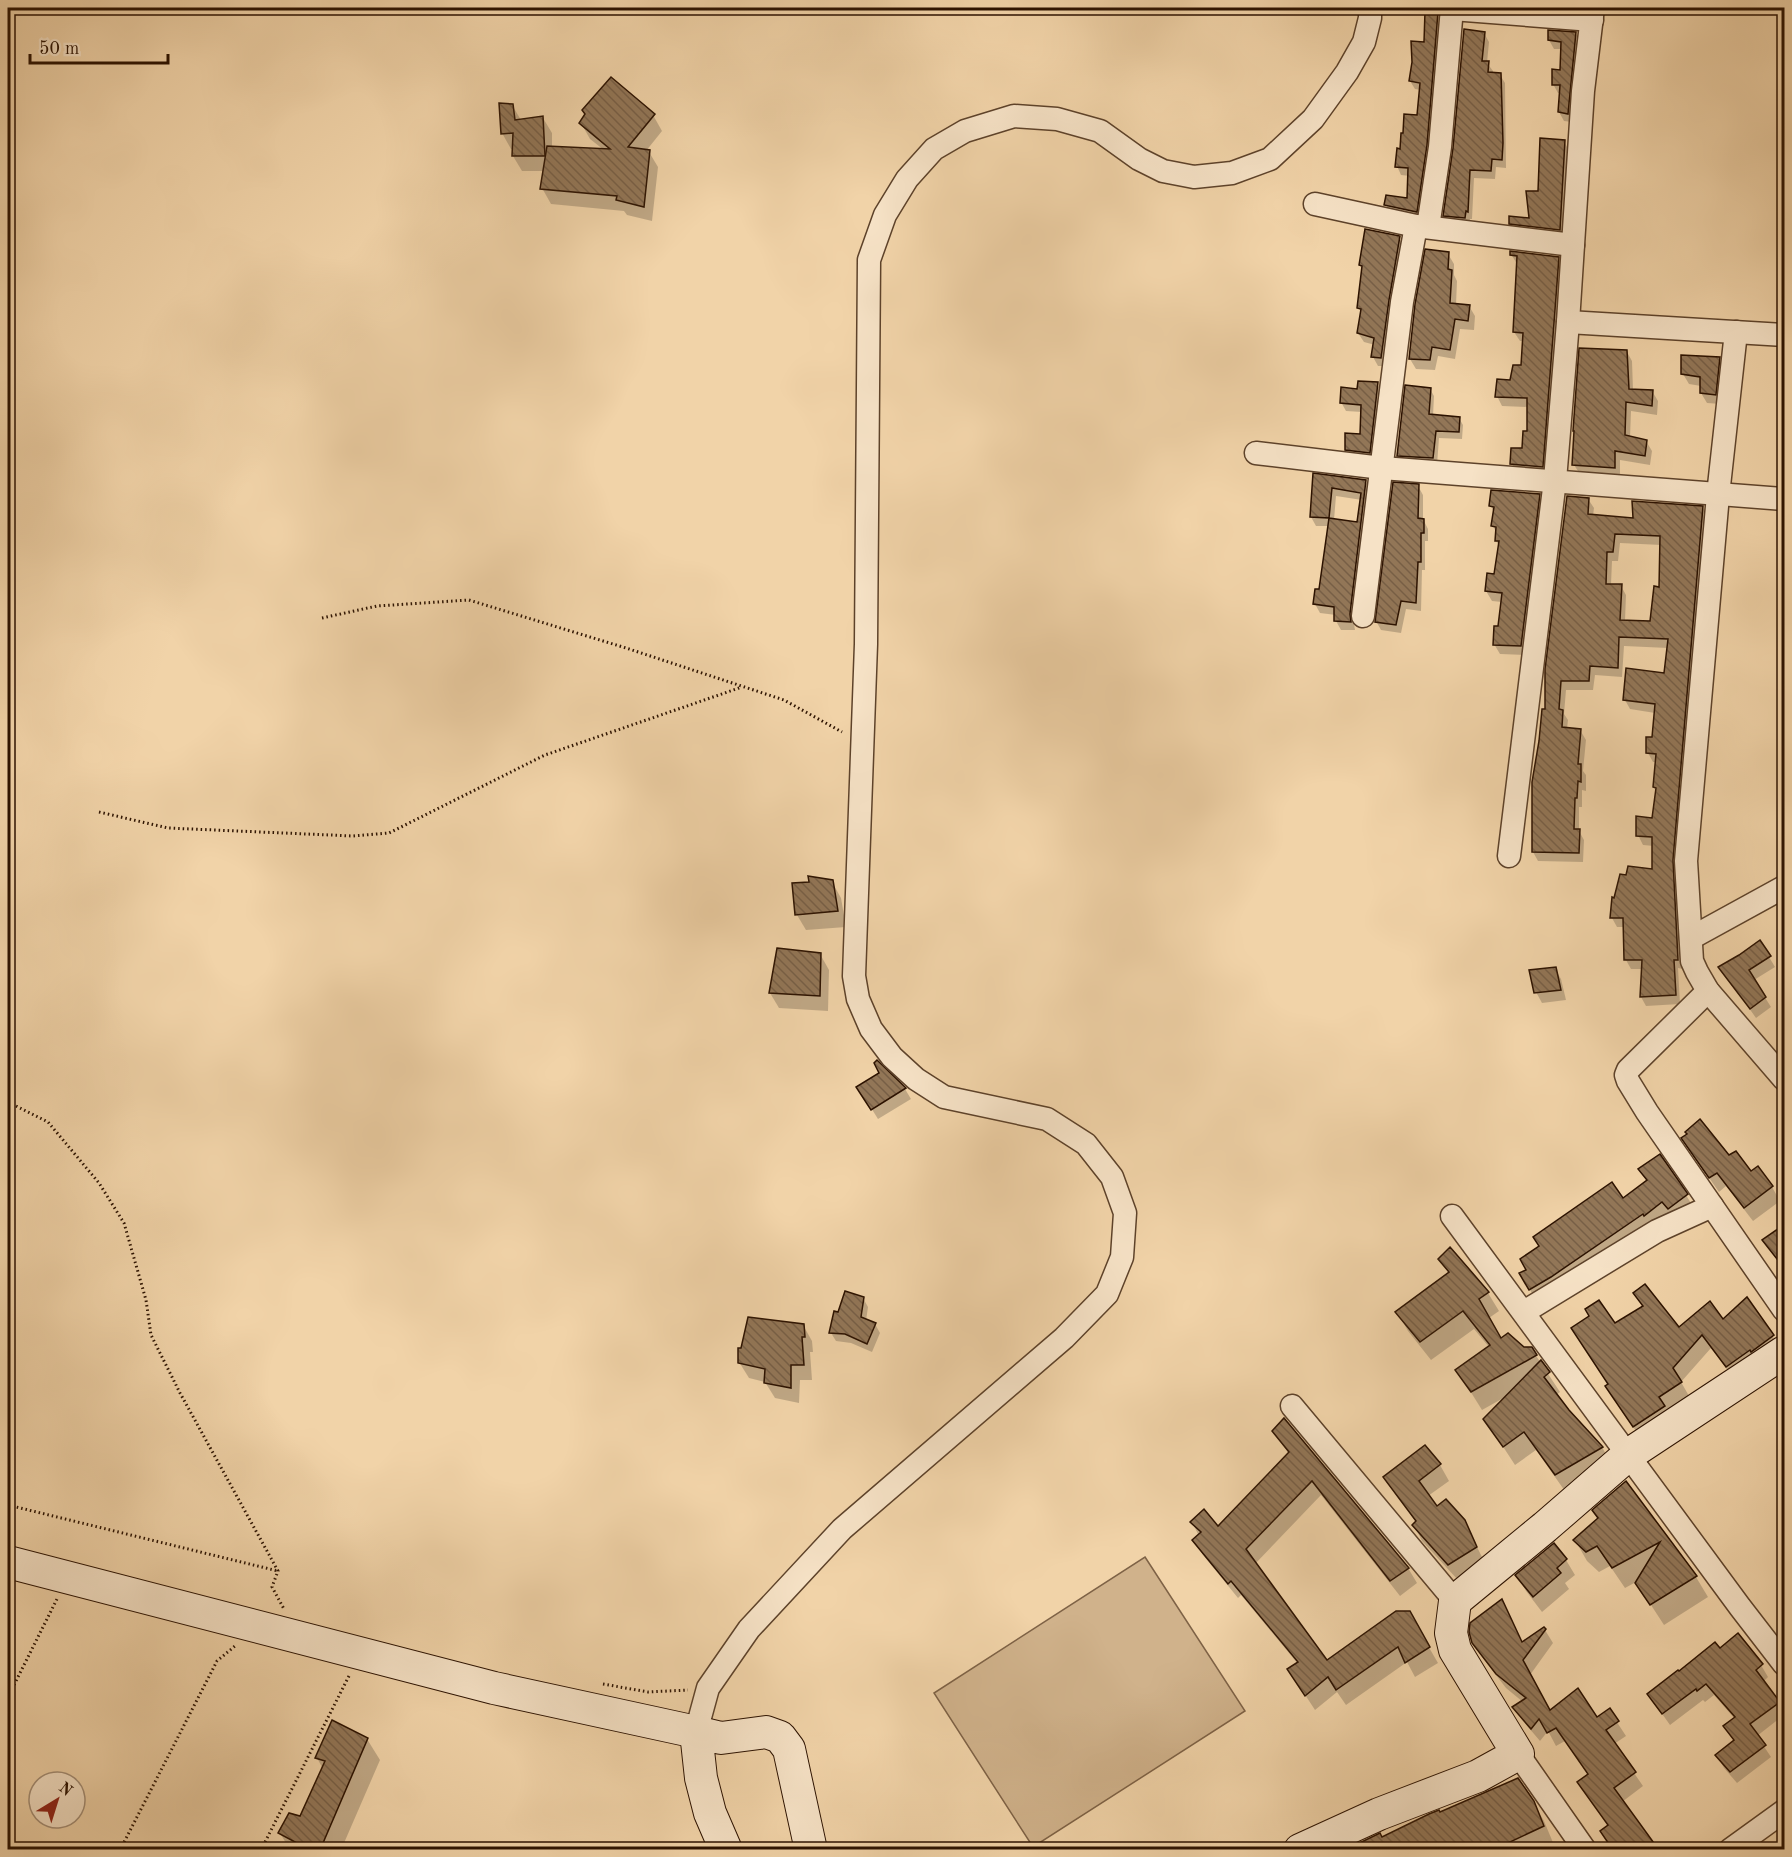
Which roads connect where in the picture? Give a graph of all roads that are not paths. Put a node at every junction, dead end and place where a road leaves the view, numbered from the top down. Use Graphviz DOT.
graph roads {
  1 [pos="1370,8"];
  2 [pos="1452,8"];
  3 [pos="1592,14"];
  4 [pos="1315,204"];
  5 [pos="1422,226"];
  6 [pos="1573,245"];
  7 [pos="1568,322"];
  8 [pos="1736,332"];
  9 [pos="1785,335"];
  10 [pos="1256,453"];
  11 [pos="1382,468"];
  12 [pos="1556,480"];
  13 [pos="1718,495"];
  14 [pos="1785,499"];
  15 [pos="1362,616"];
  16 [pos="1509,856"];
  17 [pos="1785,887"];
  18 [pos="1691,938"];
  19 [pos="1708,991"];
  20 [pos="1785,1079"];
  21 [pos="1712,1206"];
  22 [pos="1452,1216"];
  23 [pos="1785,1310"];
  24 [pos="1524,1312"];
  25 [pos="1785,1352"];
  26 [pos="1292,1406"];
  27 [pos="1628,1455"];
  28 [pos="8,1562"];
  29 [pos="1455,1601"];
  30 [pos="1785,1664"];
  31 [pos="696,1732"];
  32 [pos="1518,1754"];
  33 [pos="1785,1811"];
  34 [pos="726,1850"];
  35 [pos="811,1850"];
  36 [pos="1300,1850"];
  37 [pos="1585,1850"];
  38 [pos="1730,1850"];
  1 -- 31 [label="street"];
  2 -- 3 [label="street"];
  2 -- 5 [label="street"];
  3 -- 6 [label="street"];
  4 -- 5 [label="street"];
  5 -- 6 [label="street"];
  5 -- 11 [label="street"];
  6 -- 7 [label="street"];
  7 -- 8 [label="street"];
  7 -- 12 [label="street"];
  8 -- 9 [label="street"];
  8 -- 13 [label="street"];
  10 -- 11 [label="street"];
  11 -- 12 [label="street"];
  11 -- 15 [label="street"];
  12 -- 13 [label="street"];
  12 -- 16 [label="street"];
  13 -- 14 [label="street"];
  13 -- 18 [label="street"];
  17 -- 18 [label="street"];
  18 -- 19 [label="street"];
  19 -- 20 [label="street"];
  19 -- 21 [label="street"];
  21 -- 23 [label="street"];
  21 -- 24 [label="street"];
  22 -- 24 [label="street"];
  24 -- 27 [label="street"];
  25 -- 27 [label="street"];
  26 -- 29 [label="street"];
  27 -- 29 [label="street"];
  27 -- 30 [label="street"];
  28 -- 31 [label="street"];
  29 -- 32 [label="street"];
  31 -- 34 [label="street"];
  31 -- 35 [label="street"];
  32 -- 36 [label="street"];
  32 -- 37 [label="street"];
  33 -- 38 [label="street"];
}
